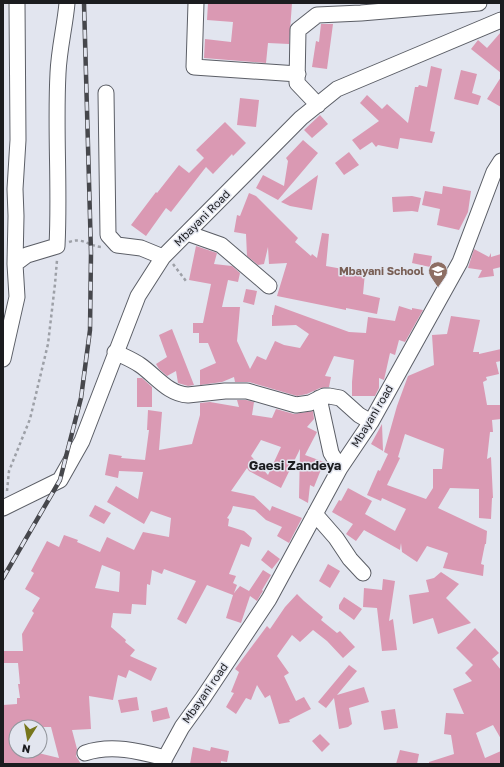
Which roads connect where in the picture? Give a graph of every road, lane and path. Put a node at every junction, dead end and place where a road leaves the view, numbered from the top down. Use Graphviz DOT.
graph roads {
  1 [pos="17,3"];
  2 [pos="67,3"];
  3 [pos="196,3"];
  4 [pos="470,3"];
  5 [pos="435,5"];
  6 [pos="402,6"];
  7 [pos="370,8"];
  8 [pos="325,9"];
  9 [pos="501,20"];
  10 [pos="298,74"];
  11 [pos="106,93"];
  12 [pos="318,104"];
  13 [pos="501,161"];
  14 [pos="187,233"];
  15 [pos="117,245"];
  16 [pos="57,246"];
  17 [pos="163,257"];
  18 [pos="15,264"];
  19 [pos="186,281"];
  20 [pos="269,286"];
  21 [pos="115,352"];
  22 [pos="3,359"];
  23 [pos="319,398"];
  24 [pos="371,422"];
  25 [pos="340,468"];
  26 [pos="5,507"];
  27 [pos="314,514"];
  28 [pos="363,573"];
  29 [pos="85,753"];
  30 [pos="164,761"];
  1 -- 18 [label="street"];
  2 -- 16 [label="street"];
  3 -- 10 [label="street"];
  4 -- 5 [label="street"];
  5 -- 6 [label="street"];
  6 -- 7 [label="street"];
  7 -- 8 [label="street"];
  8 -- 10 [label="street"];
  9 -- 12 [label="street, Mbayani Road"];
  10 -- 12 [label="street"];
  11 -- 15 [label="street"];
  12 -- 14 [label="street, Mbayani Road"];
  13 -- 24 [label="street, Mbayani road"];
  14 -- 17 [label="street, Mbayani Road"];
  14 -- 20 [label="street"];
  15 -- 16 [label="path"];
  15 -- 17 [label="street"];
  16 -- 18 [label="street"];
  16 -- 26 [label="path"];
  17 -- 19 [label="path"];
  17 -- 21 [label="street, Mbayani Road"];
  18 -- 22 [label="street"];
  21 -- 23 [label="street"];
  21 -- 26 [label="street, Mbayani Road"];
  23 -- 24 [label="street"];
  23 -- 25 [label="street"];
  24 -- 25 [label="street, Mbayani road"];
  25 -- 27 [label="street, Mbayani road"];
  27 -- 28 [label="street"];
  27 -- 30 [label="street, Mbayani road"];
  29 -- 30 [label="street"];
}
